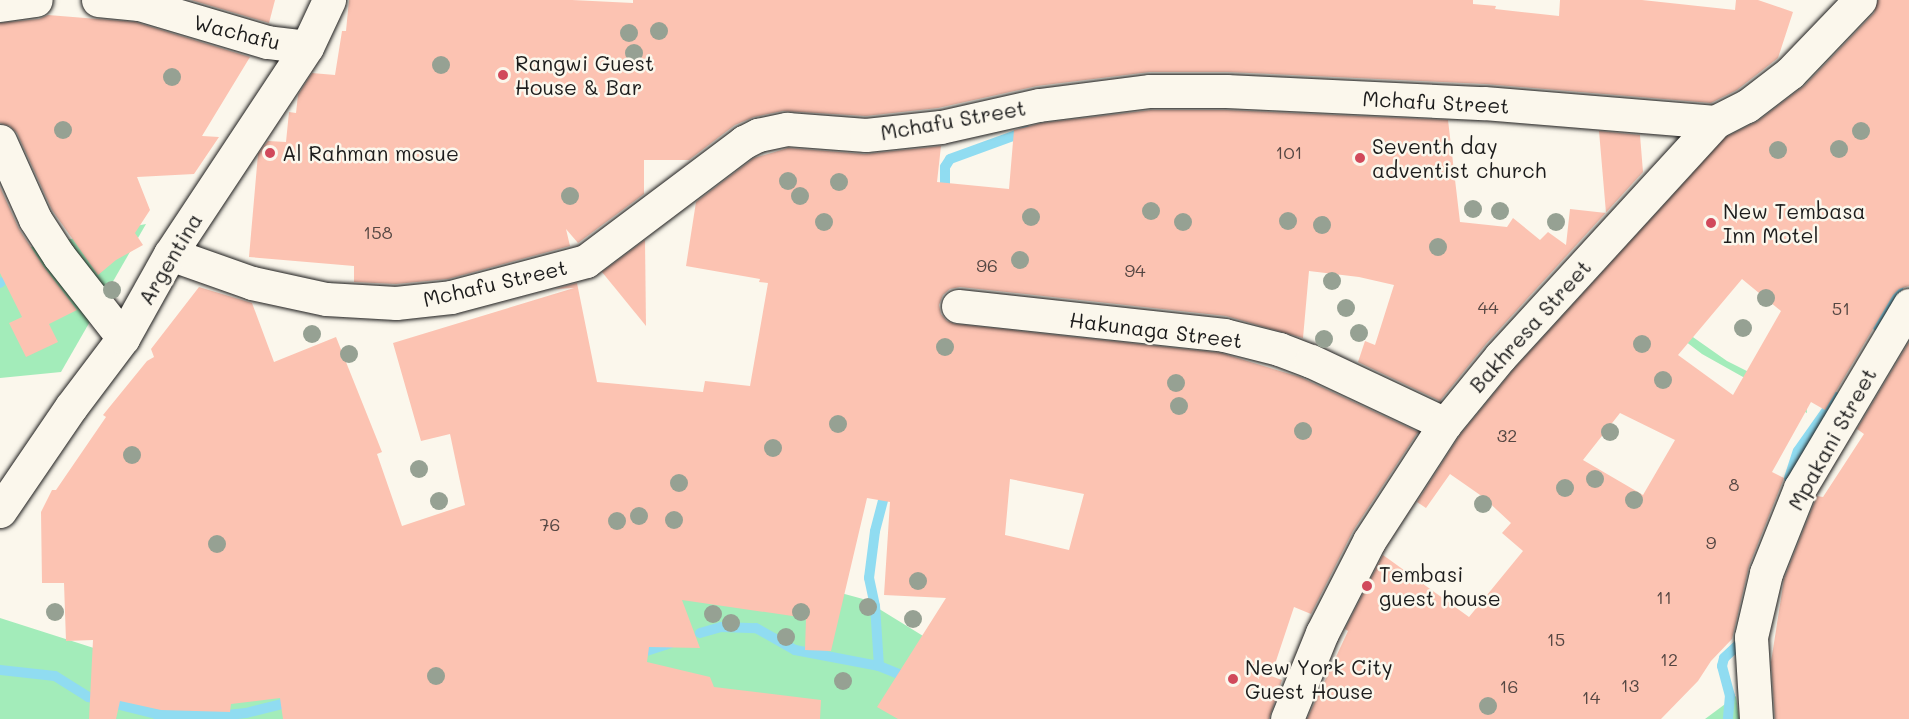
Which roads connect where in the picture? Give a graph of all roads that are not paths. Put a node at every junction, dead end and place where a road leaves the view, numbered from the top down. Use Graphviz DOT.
graph roads {
  1 [pos="36,0"];
  2 [pos="98,0"];
  3 [pos="329,0"];
  4 [pos="1860,0"];
  5 [pos="0,5"];
  6 [pos="307,47"];
  7 [pos="1716,122"];
  8 [pos="0,141"];
  9 [pos="171,254"];
  10 [pos="1909,305"];
  11 [pos="958,306"];
  12 [pos="123,338"];
  13 [pos="1445,424"];
  14 [pos="0,511"];
  15 [pos="1287,719"];
  16 [pos="1756,719"];
  1 -- 5 [label="street"];
  2 -- 6 [label="street, Wachafu"];
  3 -- 6 [label="street, Argentina"];
  4 -- 7 [label="street, Bakhresa Street"];
  6 -- 9 [label="street, Argentina"];
  7 -- 9 [label="street, Mchafu Street"];
  7 -- 13 [label="street, Bakhresa Street"];
  8 -- 12 [label="street"];
  9 -- 12 [label="street, Argentina"];
  10 -- 16 [label="street, Mpakani Street"];
  11 -- 13 [label="street, Hakunaga Street"];
  12 -- 14 [label="street, Argentina"];
  13 -- 15 [label="street, Bakhresa Street"];
}
